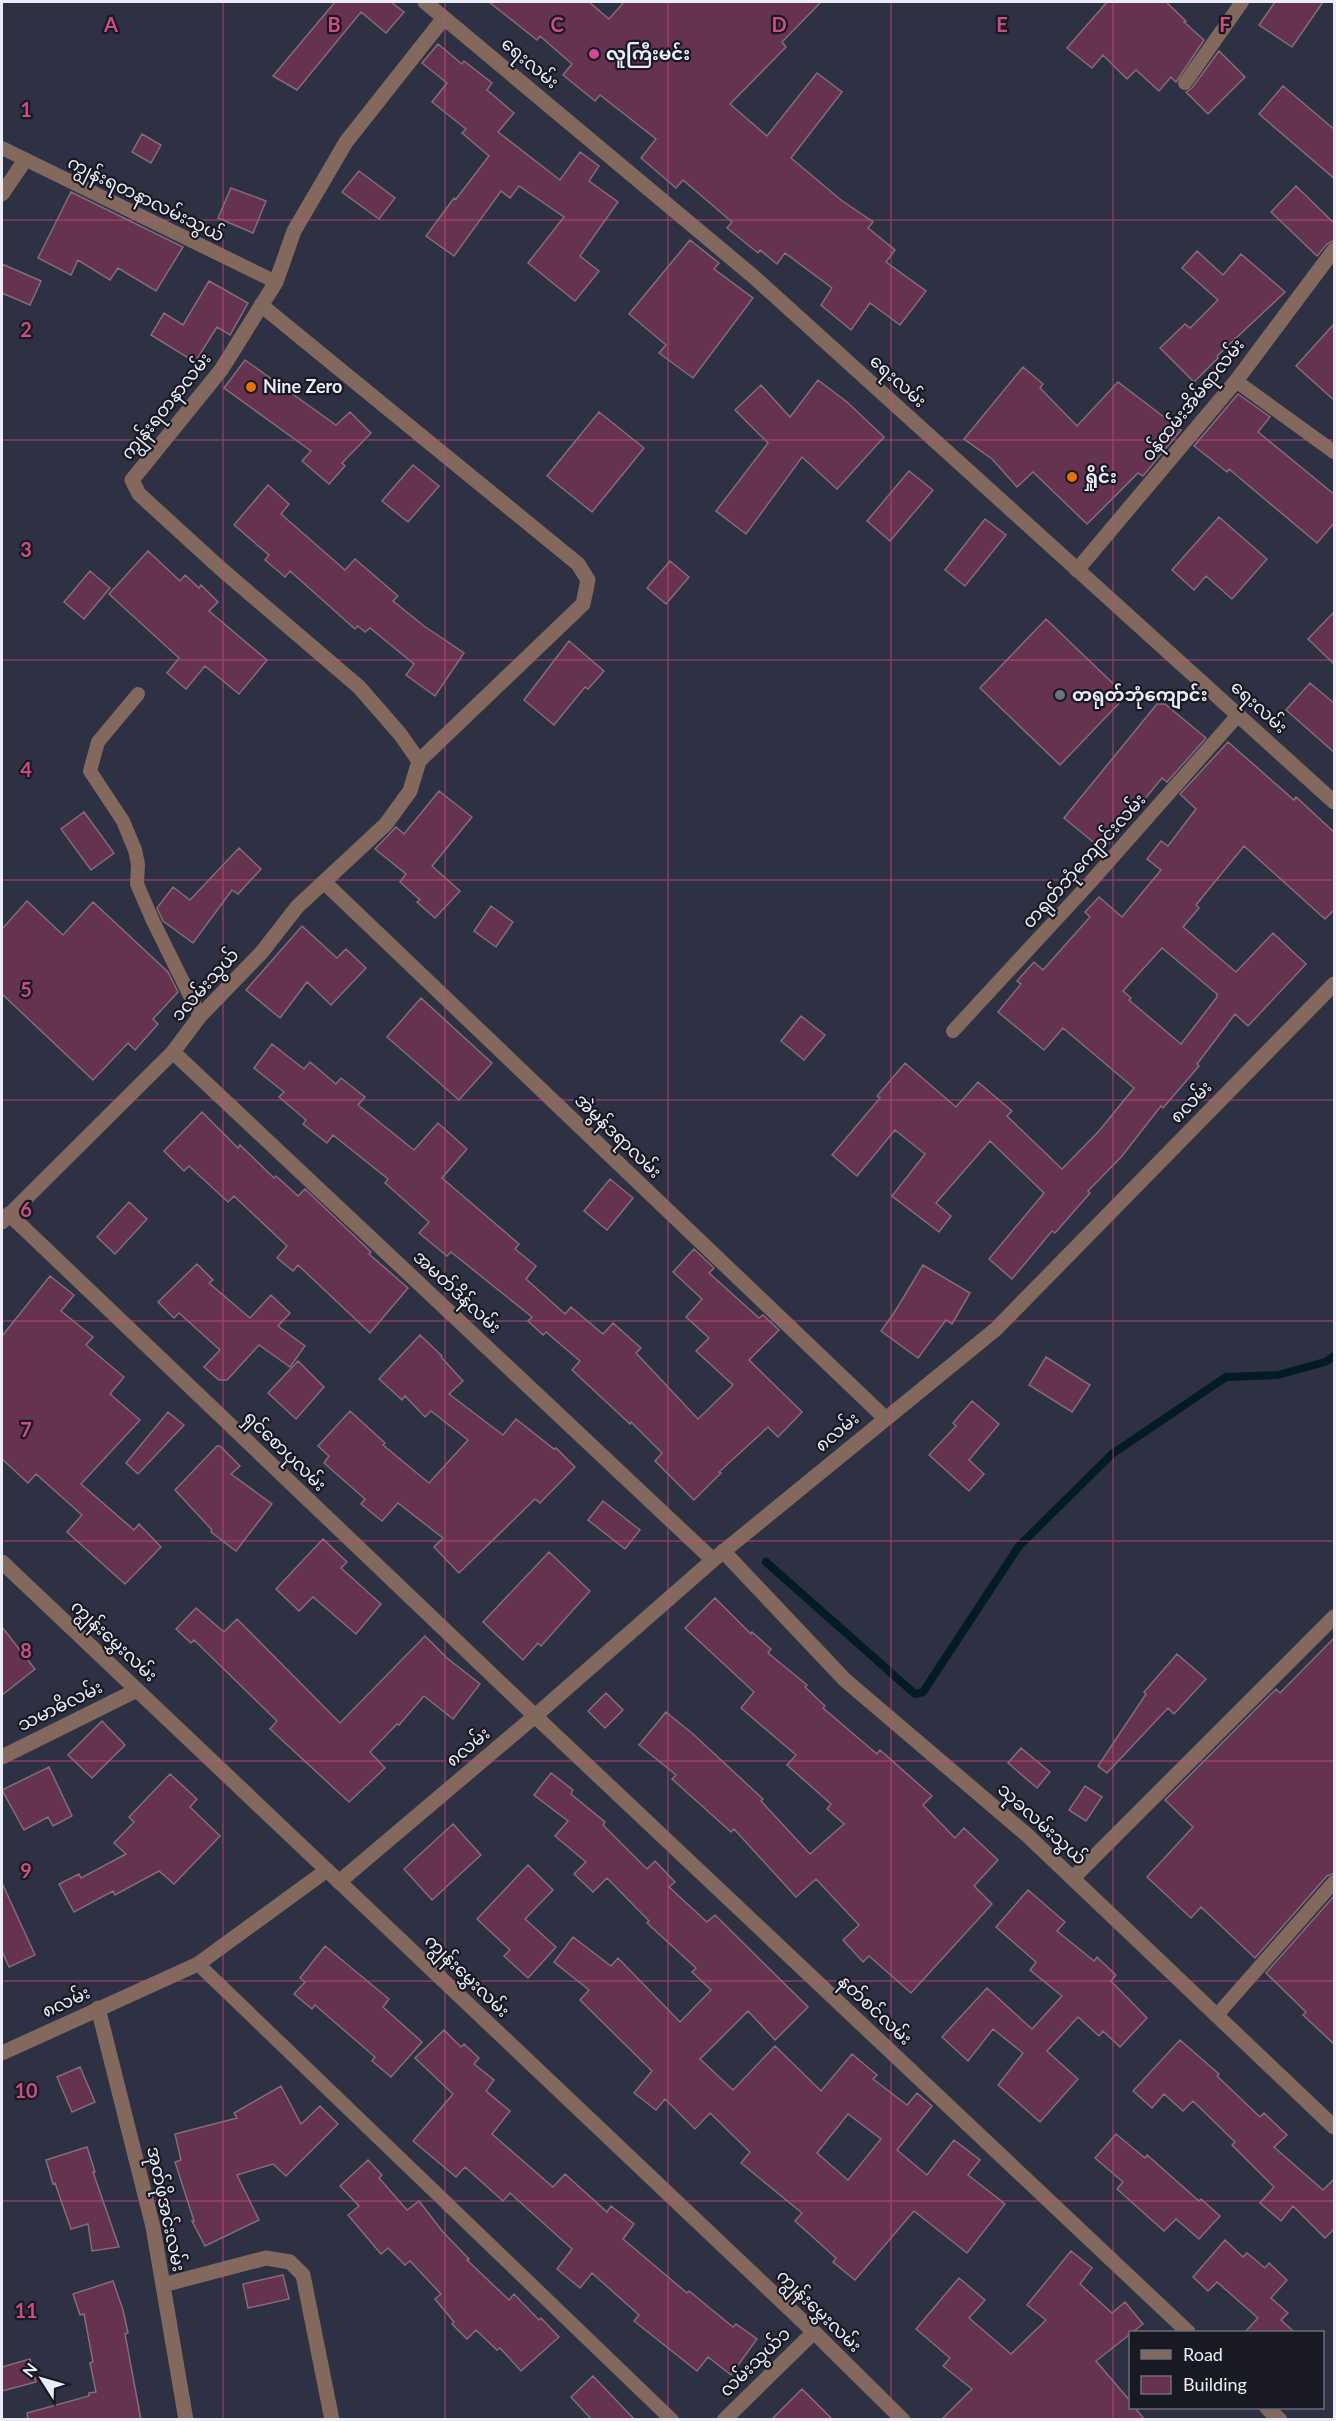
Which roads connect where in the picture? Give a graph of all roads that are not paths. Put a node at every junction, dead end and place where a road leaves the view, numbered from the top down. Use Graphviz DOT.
graph roads {
  1 [pos="425,2"];
  2 [pos="1242,2"];
  3 [pos="444,18"];
  4 [pos="1185,83"];
  5 [pos="2,148"];
  6 [pos="25,160"];
  7 [pos="2,194"];
  8 [pos="1335,250"];
  9 [pos="276,282"];
  10 [pos="261,305"];
  11 [pos="1236,381"];
  12 [pos="1335,452"];
  13 [pos="1077,570"];
  14 [pos="138,694"];
  15 [pos="1239,714"];
  16 [pos="419,761"];
  17 [pos="1335,802"];
  18 [pos="324,882"];
  19 [pos="1335,984"];
  20 [pos="200,1016"];
  21 [pos="954,1031"];
  22 [pos="173,1052"];
  23 [pos="5,1218"];
  24 [pos="885,1418"];
  25 [pos="718,1555"];
  26 [pos="2,1562"];
  27 [pos="1335,1617"];
  28 [pos="136,1690"];
  29 [pos="535,1716"];
  30 [pos="2,1757"];
  31 [pos="327,1870"];
  32 [pos="1073,1878"];
  33 [pos="339,1882"];
  34 [pos="1335,1882"];
  35 [pos="198,1964"];
  36 [pos="98,2008"];
  37 [pos="1217,2015"];
  38 [pos="2,2052"];
  39 [pos="1335,2127"];
  40 [pos="163,2285"];
  41 [pos="1187,2331"];
  42 [pos="814,2332"];
  43 [pos="1268,2409"];
  44 [pos="186,2420"];
  45 [pos="332,2420"];
  46 [pos="672,2420"];
  47 [pos="724,2420"];
  48 [pos="903,2420"];
  49 [pos="1280,2420"];
  1 -- 3 [label="street, ရေးလမ်း"];
  2 -- 4 [label="lane"];
  3 -- 9 [label="street, ကျွန်းရတနာလမ်း"];
  3 -- 13 [label="street, ရေးလမ်း"];
  5 -- 6 [label="lane, ကျွန်းရတနာလမ်းသွယ်"];
  6 -- 7 [label="street"];
  6 -- 9 [label="lane, ကျွန်းရတနာလမ်းသွယ်"];
  8 -- 11 [label="street, ၀န်ထမ်းအိမ်ရာလမ်း"];
  9 -- 10 [label="street, ကျွန်းရတနာလမ်း"];
  10 -- 16 [label="street, ကျွန်းရတနာလမ်း"];
  10 -- 16 [label="street"];
  11 -- 12 [label="lane"];
  11 -- 13 [label="street, ၀န်ထမ်းအိမ်ရာလမ်း"];
  13 -- 15 [label="street, ရေးလမ်း"];
  14 -- 20 [label="lane"];
  15 -- 17 [label="street, ရေးလမ်း"];
  15 -- 21 [label="lane, တရုတ်ဘုံကျောင်းလမ်း"];
  16 -- 18 [label="street, ၁လမ်းသွယ်"];
  18 -- 20 [label="street, ၁လမ်းသွယ်"];
  18 -- 24 [label="street, အဲမွန်ဒရာလမ်း"];
  19 -- 24 [label="street, ၈လမ်း"];
  20 -- 22 [label="street, ၁လမ်းသွယ်"];
  22 -- 23 [label="street, ၁လမ်းသွယ်"];
  22 -- 25 [label="street, အမတ်ဒိန်လမ်း"];
  23 -- 29 [label="street, ရှင်စောပုလမ်း"];
  24 -- 25 [label="street, ၈လမ်း"];
  25 -- 29 [label="street, ၈လမ်း"];
  25 -- 32 [label="street, သုခလမ်းသွယ်"];
  26 -- 28 [label="street, ကျွန်းမွှေးလမ်း"];
  27 -- 32 [label="street"];
  28 -- 30 [label="street, သမာဓိလမ်း"];
  28 -- 31 [label="street, ကျွန်းမွှေးလမ်း"];
  29 -- 33 [label="street, ၈လမ်း"];
  29 -- 41 [label="street, နတ်စင်လမ်း"];
  31 -- 33 [label="street, ကျွန်းမွှေးလမ်း"];
  31 -- 35 [label="street, ၈လမ်း"];
  32 -- 37 [label="street, သုခလမ်းသွယ်"];
  33 -- 42 [label="street, ကျွန်းမွှေးလမ်း"];
  34 -- 37 [label="lane"];
  35 -- 36 [label="street, ၈လမ်း"];
  35 -- 46 [label="lane"];
  36 -- 38 [label="street, ၈လမ်း"];
  36 -- 40 [label="street, အုတ်ဖိုအင်းလမ်း"];
  37 -- 39 [label="street, သုခလမ်းသွယ်"];
  40 -- 44 [label="street, အုတ်ဖိုအင်းလမ်း"];
  40 -- 45 [label="street"];
  42 -- 47 [label="street, လမ်းသွယ်၁"];
  42 -- 48 [label="street, ကျွန်းမွှေးလမ်း"];
  43 -- 49 [label="street"];
}
